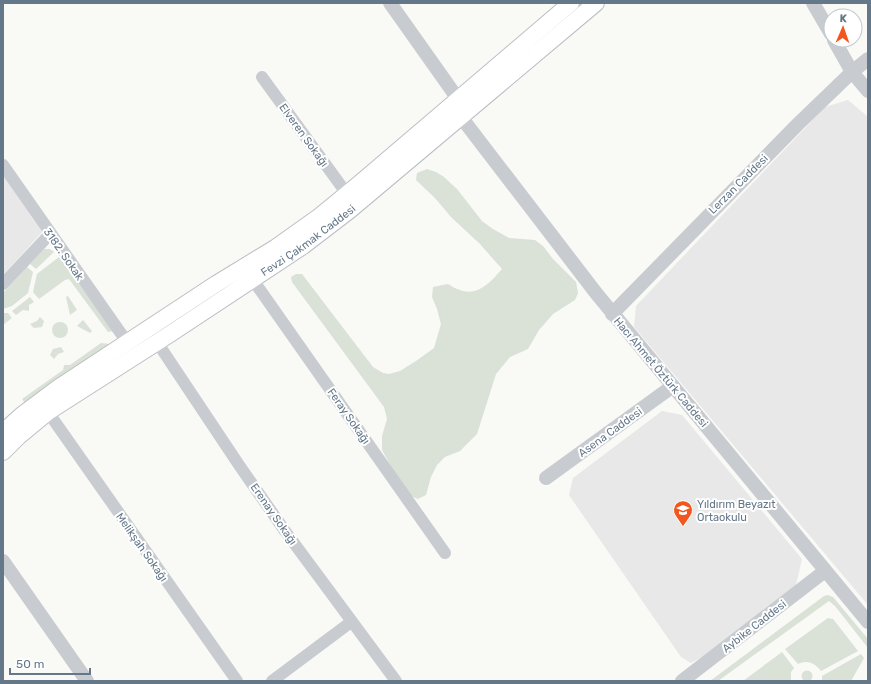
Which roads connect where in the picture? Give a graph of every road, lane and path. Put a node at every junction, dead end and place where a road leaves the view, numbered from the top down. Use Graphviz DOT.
graph roads {
  1 [pos="390,3"];
  2 [pos="571,3"];
  3 [pos="596,3"];
  4 [pos="813,3"];
  5 [pos="823,20"];
  6 [pos="838,48"];
  7 [pos="868,59"];
  8 [pos="852,72"];
  9 [pos="262,76"];
  10 [pos="868,90"];
  11 [pos="458,99"];
  12 [pos="461,117"];
  13 [pos="3,165"];
  14 [pos="347,194"];
  15 [pos="50,234"];
  16 [pos="253,280"];
  17 [pos="3,284"];
  18 [pos="612,314"];
  19 [pos="127,342"];
  20 [pos="157,342"];
  21 [pos="673,386"];
  22 [pos="48,412"];
  23 [pos="3,432"];
  24 [pos="3,452"];
  25 [pos="546,478"];
  26 [pos="445,553"];
  27 [pos="3,561"];
  28 [pos="825,571"];
  29 [pos="351,622"];
  30 [pos="868,622"];
  31 [pos="87,681"];
  32 [pos="237,681"];
  33 [pos="272,681"];
  34 [pos="396,681"];
  35 [pos="682,681"];
  1 -- 11 [label="street"];
  2 -- 11 [label="main road, Fevzi Çakmak Caddesi"];
  3 -- 12 [label="main road, Fevzi Çakmak Caddesi"];
  4 -- 5 [label="street"];
  6 -- 8 [label="street"];
  7 -- 8 [label="street, Lerzan Caddesi"];
  8 -- 10 [label="street"];
  8 -- 18 [label="street, Lerzan Caddesi"];
  9 -- 14 [label="street, Elveren Sokağı"];
  11 -- 14 [label="main road, Fevzi Çakmak Caddesi"];
  12 -- 16 [label="main road, Fevzi Çakmak Caddesi"];
  12 -- 18 [label="street, Hacı Ahmet Öztürk Caddesi"];
  13 -- 15 [label="street, 3182. Sokak"];
  14 -- 19 [label="main road, Fevzi Çakmak Caddesi"];
  15 -- 17 [label="street"];
  15 -- 19 [label="street, 3182. Sokak"];
  16 -- 20 [label="main road, Fevzi Çakmak Caddesi"];
  16 -- 26 [label="street, Feray Sokağı"];
  18 -- 21 [label="street, Hacı Ahmet Öztürk Caddesi"];
  19 -- 23 [label="main road, Fevzi Çakmak Caddesi"];
  20 -- 22 [label="main road, Fevzi Çakmak Caddesi"];
  20 -- 29 [label="street, Erenay Sokağı"];
  21 -- 25 [label="street, Asena Caddesi"];
  21 -- 28 [label="street, Hacı Ahmet Öztürk Caddesi"];
  22 -- 24 [label="main road, Fevzi Çakmak Caddesi"];
  22 -- 32 [label="street, Melikşah Sokağı"];
  27 -- 31 [label="street"];
  28 -- 30 [label="street, Hacı Ahmet Öztürk Caddesi"];
  28 -- 35 [label="street, Aybike Caddesi"];
  29 -- 33 [label="street"];
  29 -- 34 [label="street, Erenay Sokağı"];
}
